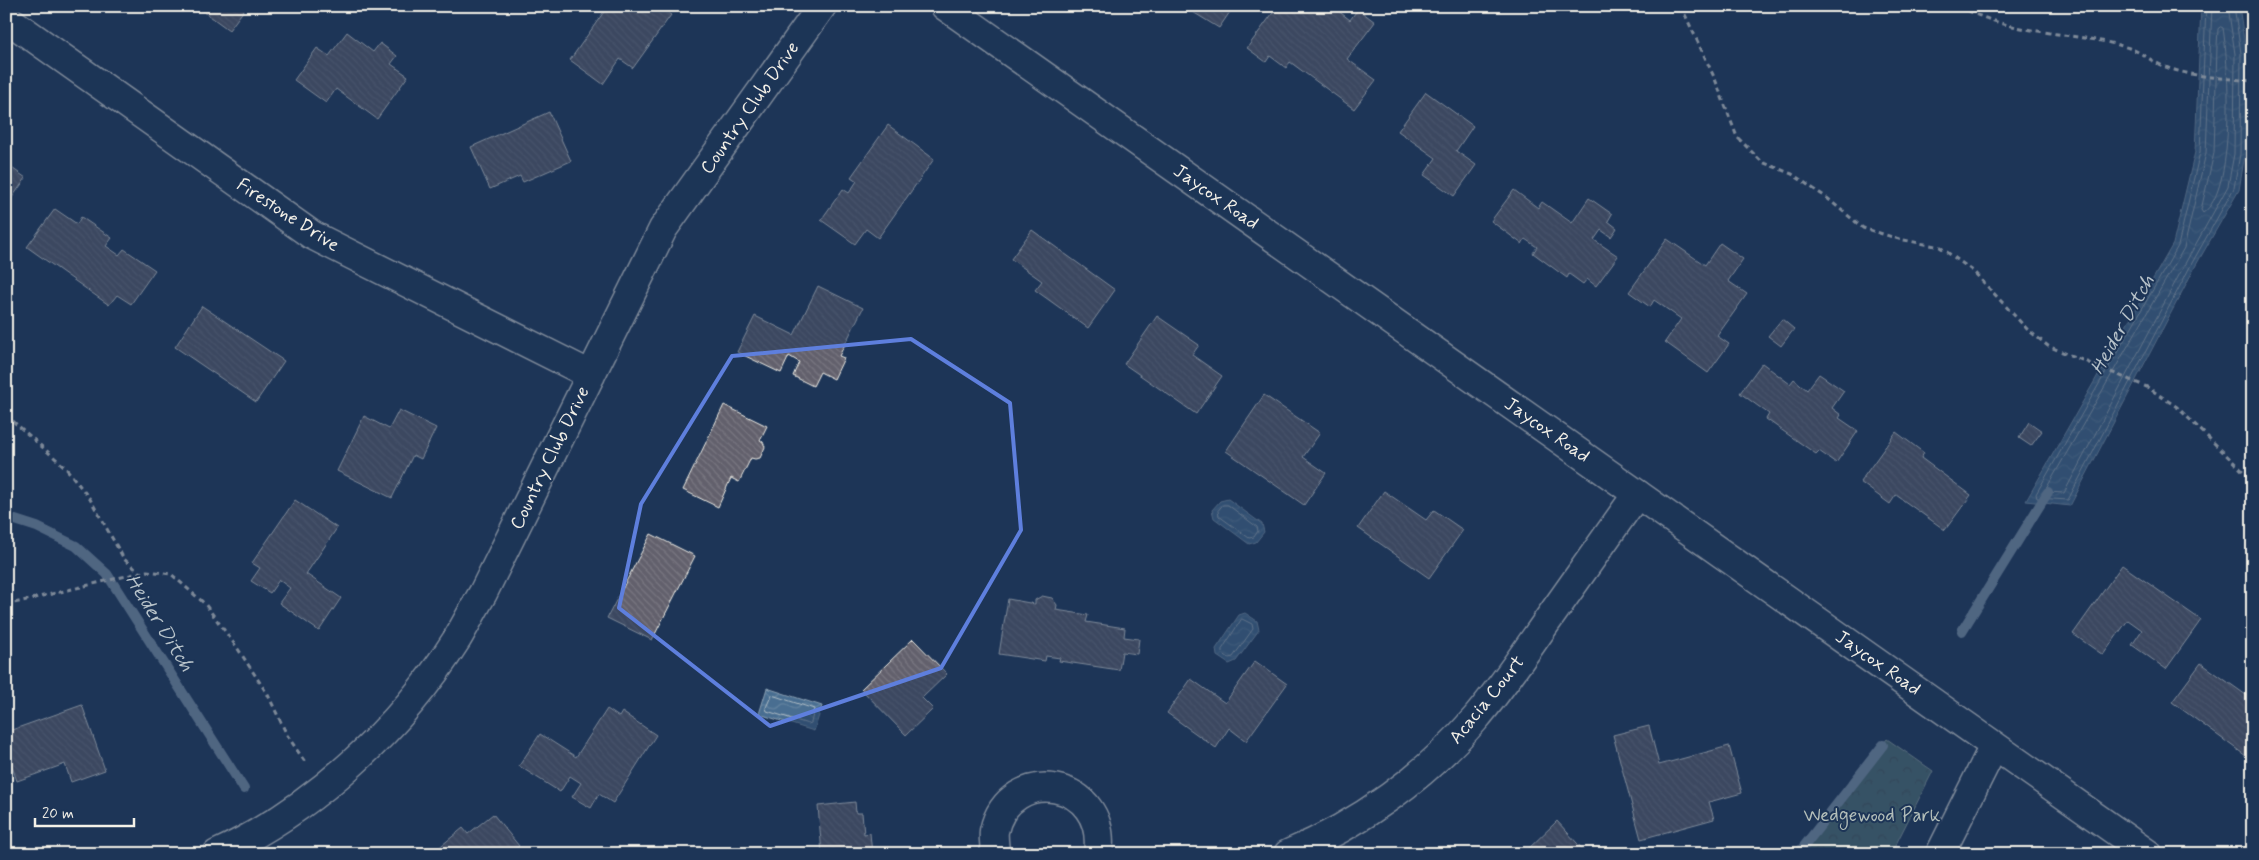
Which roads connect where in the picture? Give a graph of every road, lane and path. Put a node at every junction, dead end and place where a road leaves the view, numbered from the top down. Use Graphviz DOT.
graph roads {
  1 [pos="822,6"];
  2 [pos="945,6"];
  3 [pos="1681,6"];
  4 [pos="1960,6"];
  5 [pos="6,18"];
  6 [pos="2253,82"];
  7 [pos="591,375"];
  8 [pos="6,415"];
  9 [pos="2253,481"];
  10 [pos="1637,494"];
  11 [pos="140,573"];
  12 [pos="6,606"];
  13 [pos="1994,746"];
  14 [pos="324,786"];
  15 [pos="217,854"];
  16 [pos="995,854"];
  17 [pos="1098,854"];
  18 [pos="1288,854"];
  19 [pos="1940,854"];
  20 [pos="2148,854"];
  1 -- 7 [label="street, Country Club Drive"];
  2 -- 10 [label="street, Jaycox Road"];
  3 -- 9 [label="path"];
  4 -- 6 [label="path"];
  5 -- 7 [label="street, Firestone Drive"];
  7 -- 14 [label="street, Country Club Drive"];
  8 -- 11 [label="path"];
  10 -- 13 [label="street, Jaycox Road"];
  10 -- 18 [label="street, Acacia Court"];
  11 -- 12 [label="path"];
  11 -- 14 [label="path"];
  13 -- 19 [label="street"];
  13 -- 20 [label="street, Jaycox Road"];
  14 -- 15 [label="street, Country Club Drive"];
  16 -- 17 [label="street"];
}
